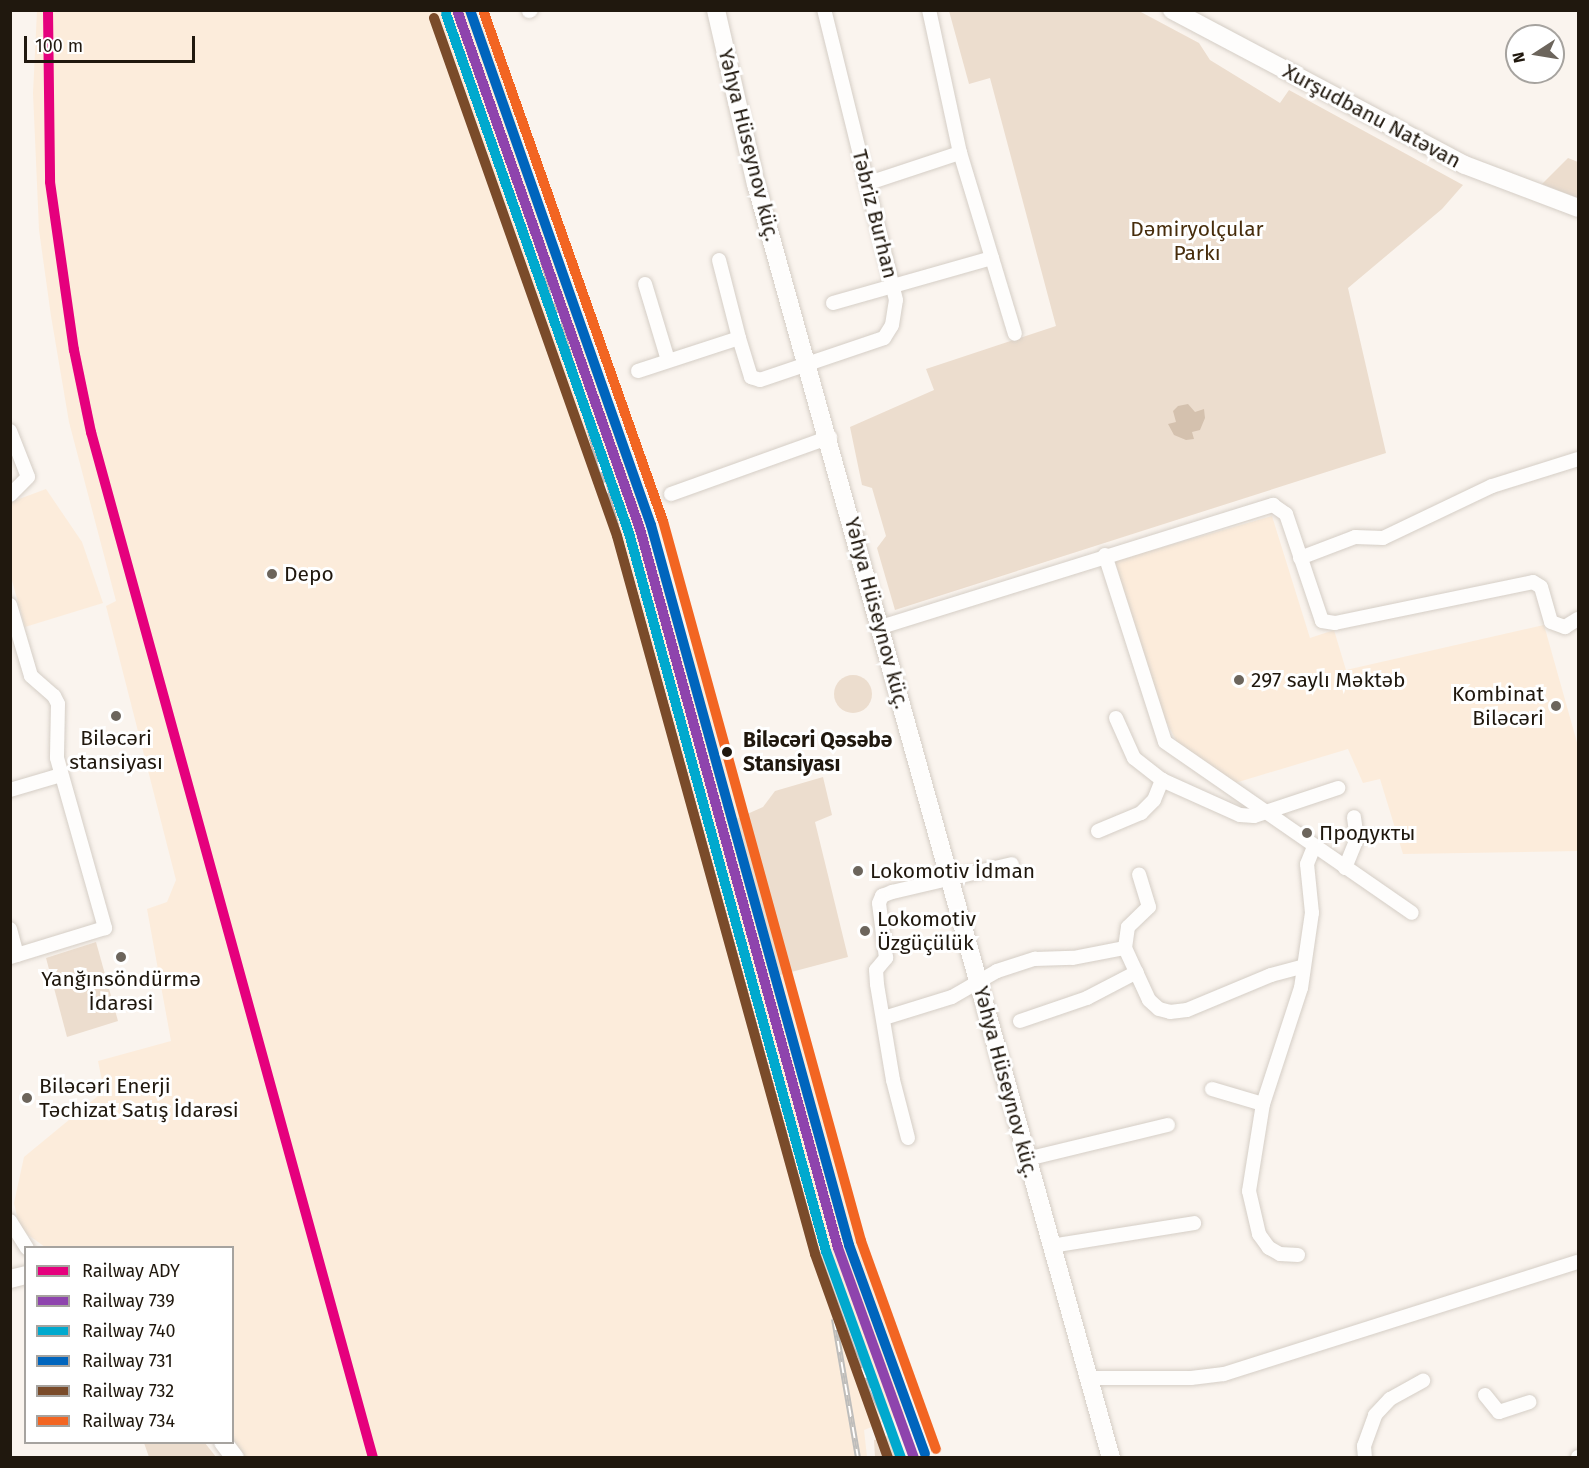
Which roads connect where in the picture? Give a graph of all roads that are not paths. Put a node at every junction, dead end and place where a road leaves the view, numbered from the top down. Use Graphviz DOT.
graph roads {
  1 [pos="716,10"];
  2 [pos="824,10"];
  3 [pos="929,10"];
  4 [pos="1172,10"];
  5 [pos="960,153"];
  6 [pos="866,184"];
  7 [pos="1578,208"];
  8 [pos="992,258"];
  9 [pos="719,260"];
  10 [pos="645,284"];
  11 [pos="893,286"];
  12 [pos="833,303"];
  13 [pos="1015,334"];
  14 [pos="739,338"];
  15 [pos="668,360"];
  16 [pos="809,366"];
  17 [pos="638,370"];
  18 [pos="10,431"];
  19 [pos="830,437"];
  20 [pos="17,459"];
  21 [pos="1578,459"];
  22 [pos="671,494"];
  23 [pos="10,495"];
  24 [pos="1105,555"];
  25 [pos="1300,558"];
  26 [pos="10,605"];
  27 [pos="1578,620"];
  28 [pos="881,627"];
  29 [pos="1116,718"];
  30 [pos="61,775"];
  31 [pos="1162,780"];
  32 [pos="1338,788"];
  33 [pos="10,790"];
  34 [pos="1264,812"];
  35 [pos="1354,816"];
  36 [pos="1098,831"];
  37 [pos="1314,847"];
  38 [pos="1012,864"];
  39 [pos="1345,868"];
  40 [pos="1139,874"];
  41 [pos="950,876"];
  42 [pos="1412,913"];
  43 [pos="10,929"];
  44 [pos="1125,948"];
  45 [pos="14,956"];
  46 [pos="1304,966"];
  47 [pos="1137,972"];
  48 [pos="980,983"];
  49 [pos="884,1018"];
  50 [pos="1020,1021"];
  51 [pos="1212,1089"];
  52 [pos="1263,1104"];
  53 [pos="1168,1125"];
  54 [pos="908,1138"];
  55 [pos="1027,1159"];
  56 [pos="10,1221"];
  57 [pos="1194,1223"];
  58 [pos="26,1246"];
  59 [pos="1051,1246"];
  60 [pos="1298,1255"];
  61 [pos="1578,1262"];
  62 [pos="1089,1378"];
  63 [pos="1423,1381"];
  64 [pos="1485,1395"];
  65 [pos="1530,1402"];
  66 [pos="224,1444"];
  67 [pos="235,1458"];
  68 [pos="1111,1458"];
  69 [pos="1365,1458"];
  1 -- 16 [label="street, Yəhya Hüseynov küç."];
  2 -- 6 [label="street, Təbriz Burhan"];
  3 -- 5 [label="street"];
  4 -- 7 [label="street, Xurşudbanu Natəvan"];
  5 -- 6 [label="street"];
  5 -- 8 [label="street"];
  6 -- 11 [label="street, Təbriz Burhan"];
  8 -- 11 [label="street"];
  8 -- 13 [label="street"];
  9 -- 14 [label="street"];
  10 -- 15 [label="street"];
  11 -- 12 [label="street"];
  11 -- 16 [label="street, Təbriz Burhan"];
  14 -- 15 [label="street"];
  14 -- 16 [label="street, Təbriz Burhan"];
  15 -- 17 [label="street"];
  16 -- 19 [label="street, Yəhya Hüseynov küç."];
  18 -- 20 [label="street"];
  19 -- 22 [label="street"];
  19 -- 28 [label="street, Yəhya Hüseynov küç."];
  20 -- 23 [label="street"];
  21 -- 25 [label="street"];
  24 -- 25 [label="street"];
  24 -- 28 [label="street"];
  24 -- 34 [label="street"];
  25 -- 27 [label="street"];
  26 -- 30 [label="street"];
  28 -- 41 [label="street, Yəhya Hüseynov küç."];
  29 -- 31 [label="street"];
  30 -- 33 [label="street"];
  30 -- 45 [label="street"];
  31 -- 34 [label="street"];
  31 -- 36 [label="street"];
  32 -- 34 [label="street"];
  34 -- 37 [label="street"];
  35 -- 39 [label="street"];
  37 -- 39 [label="street"];
  37 -- 46 [label="street"];
  38 -- 41 [label="street"];
  39 -- 42 [label="street"];
  40 -- 44 [label="street"];
  41 -- 48 [label="street, Yəhya Hüseynov küç."];
  41 -- 49 [label="street"];
  43 -- 45 [label="street"];
  44 -- 47 [label="street"];
  44 -- 48 [label="street"];
  46 -- 47 [label="street"];
  46 -- 52 [label="street"];
  47 -- 50 [label="street"];
  48 -- 49 [label="street"];
  48 -- 55 [label="street, Yəhya Hüseynov küç."];
  49 -- 54 [label="street"];
  51 -- 52 [label="street"];
  52 -- 60 [label="street"];
  53 -- 55 [label="street"];
  55 -- 59 [label="street, Yəhya Hüseynov küç."];
  56 -- 58 [label="street"];
  57 -- 59 [label="street"];
  59 -- 62 [label="street, Yəhya Hüseynov küç."];
  61 -- 62 [label="street"];
  62 -- 68 [label="street, Yəhya Hüseynov küç."];
  63 -- 69 [label="street"];
  64 -- 65 [label="street"];
  66 -- 67 [label="street"];
}
